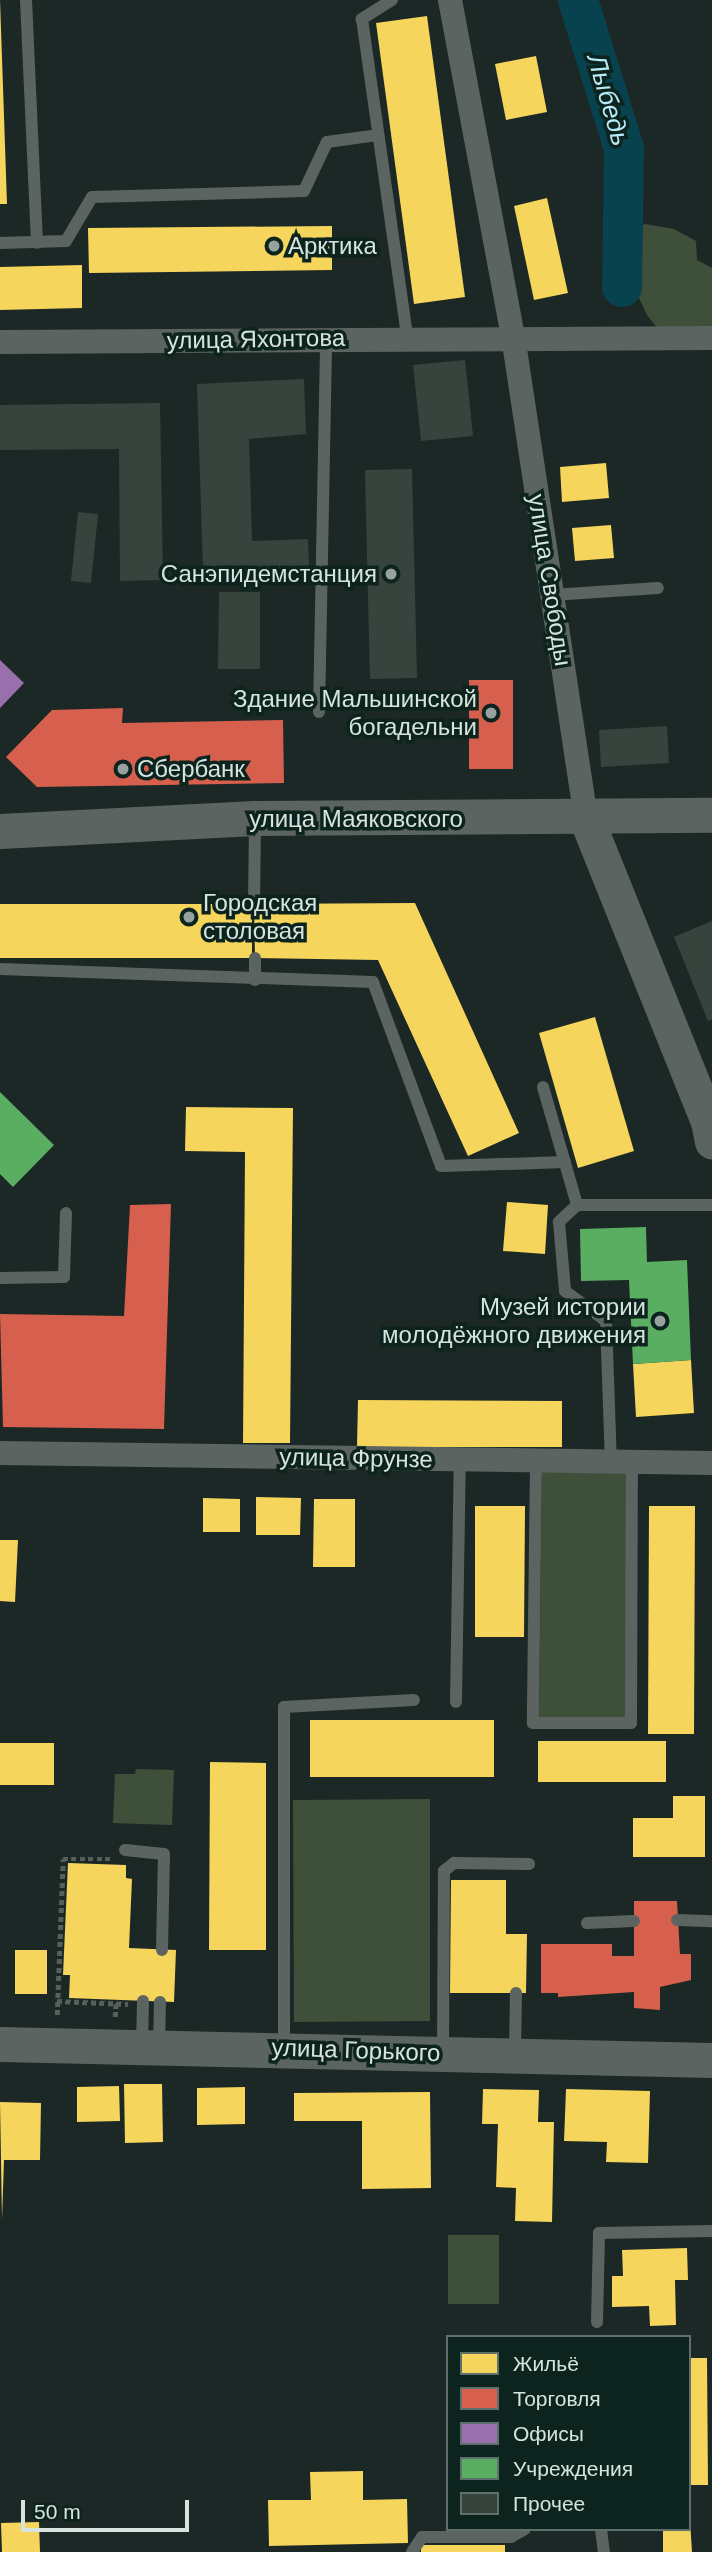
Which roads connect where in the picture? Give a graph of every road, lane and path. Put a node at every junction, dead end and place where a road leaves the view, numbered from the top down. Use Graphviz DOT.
graph roads {
  1 [pos="26,0"];
  2 [pos="392,0"];
  3 [pos="450,0"];
  4 [pos="378,135"];
  5 [pos="0,243"];
  6 [pos="37,243"];
  7 [pos="513,336"];
  8 [pos="407,337"];
  9 [pos="326,338"];
  10 [pos="712,338"];
  11 [pos="0,342"];
  12 [pos="658,588"];
  13 [pos="552,595"];
  14 [pos="319,712"];
  15 [pos="712,815"];
  16 [pos="255,818"];
  17 [pos="586,818"];
  18 [pos="0,831"];
  19 [pos="254,904"];
  20 [pos="255,958"];
  21 [pos="0,969"];
  22 [pos="255,980"];
  23 [pos="543,1087"];
  24 [pos="712,1142"];
  25 [pos="565,1163"];
  26 [pos="577,1205"];
  27 [pos="712,1205"];
  28 [pos="66,1213"];
  29 [pos="0,1278"];
  30 [pos="0,1453"];
  31 [pos="460,1460"];
  32 [pos="536,1461"];
  33 [pos="621,1462"];
  34 [pos="712,1463"];
  35 [pos="414,1700"];
  36 [pos="456,1702"];
  37 [pos="125,1850"];
  38 [pos="529,1864"];
  39 [pos="677,1920"];
  40 [pos="634,1921"];
  41 [pos="712,1921"];
  42 [pos="587,1923"];
  43 [pos="162,1950"];
  44 [pos="516,1993"];
  45 [pos="57,2001"];
  46 [pos="160,2002"];
  47 [pos="116,2003"];
  48 [pos="143,2003"];
  49 [pos="57,2015"];
  50 [pos="115,2017"];
  51 [pos="0,2044"];
  52 [pos="150,2046"];
  53 [pos="284,2047"];
  54 [pos="443,2052"];
  55 [pos="515,2054"];
  56 [pos="712,2060"];
  57 [pos="712,2231"];
  58 [pos="597,2322"];
  59 [pos="522,2531"];
  60 [pos="601,2531"];
  61 [pos="412,2552"];
  62 [pos="604,2552"];
  1 -- 6 [label="lane"];
  2 -- 4 [label="lane"];
  3 -- 7 [label="street, улица Свободы"];
  4 -- 6 [label="lane"];
  4 -- 8 [label="lane"];
  5 -- 6 [label="lane"];
  7 -- 8 [label="street, улица Яхонтова"];
  7 -- 10 [label="street, улица Яхонтова"];
  7 -- 13 [label="street, улица Свободы"];
  8 -- 9 [label="street, улица Яхонтова"];
  9 -- 11 [label="street, улица Яхонтова"];
  9 -- 14 [label="lane"];
  12 -- 13 [label="lane"];
  13 -- 17 [label="street, улица Свободы"];
  15 -- 17 [label="street, улица Маяковского"];
  16 -- 17 [label="street, улица Маяковского"];
  16 -- 18 [label="street, улица Маяковского"];
  16 -- 19 [label="lane"];
  17 -- 24 [label="street, улица Свободы"];
  20 -- 22 [label="lane"];
  21 -- 22 [label="lane"];
  22 -- 25 [label="lane"];
  23 -- 25 [label="lane"];
  25 -- 26 [label="lane"];
  26 -- 27 [label="lane"];
  26 -- 33 [label="lane"];
  28 -- 29 [label="lane"];
  30 -- 31 [label="street, улица Фрунзе"];
  31 -- 32 [label="street, улица Фрунзе"];
  31 -- 36 [label="lane"];
  32 -- 33 [label="street, улица Фрунзе"];
  32 -- 33 [label="lane"];
  33 -- 34 [label="street, улица Фрунзе"];
  35 -- 53 [label="lane"];
  37 -- 43 [label="lane"];
  37 -- 45 [label="path"];
  38 -- 54 [label="lane"];
  39 -- 41 [label="lane"];
  40 -- 42 [label="lane"];
  44 -- 55 [label="lane"];
  45 -- 47 [label="path"];
  45 -- 49 [label="path"];
  46 -- 52 [label="lane"];
  47 -- 48 [label="path"];
  47 -- 50 [label="path"];
  48 -- 52 [label="lane"];
  51 -- 52 [label="street, улица Горького"];
  52 -- 53 [label="street, улица Горького"];
  53 -- 54 [label="street, улица Горького"];
  54 -- 55 [label="street, улица Горького"];
  55 -- 56 [label="street, улица Горького"];
  57 -- 58 [label="lane"];
  59 -- 61 [label="lane"];
  60 -- 62 [label="lane"];
}
